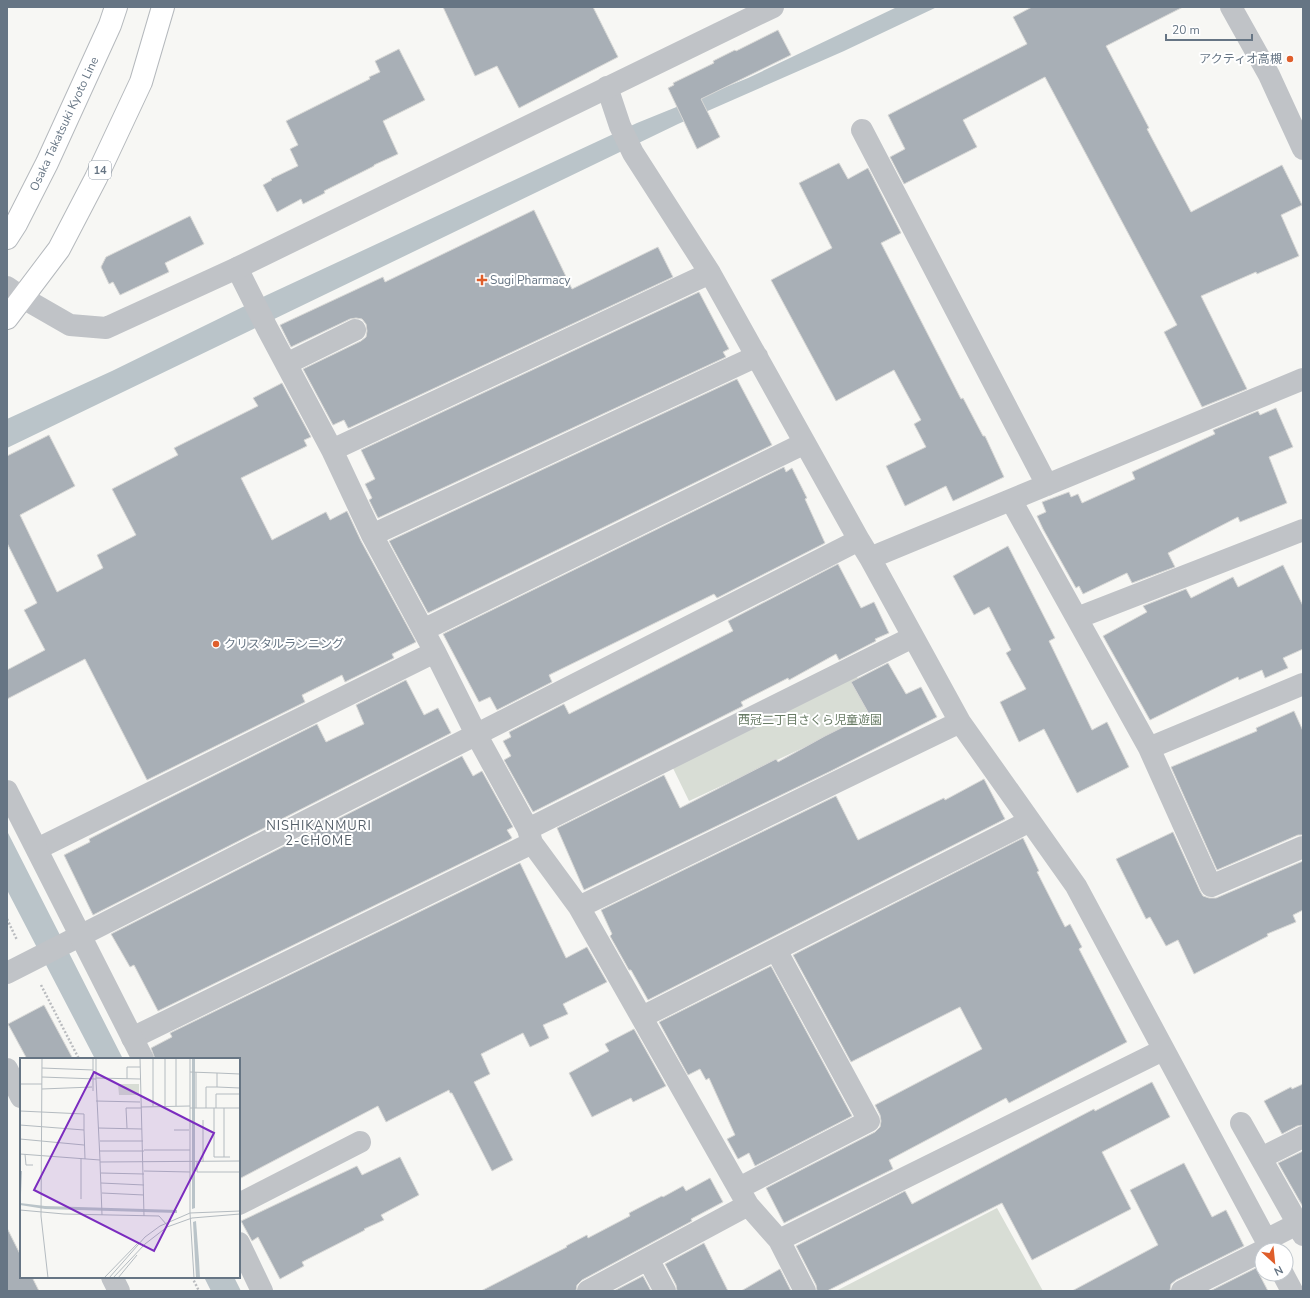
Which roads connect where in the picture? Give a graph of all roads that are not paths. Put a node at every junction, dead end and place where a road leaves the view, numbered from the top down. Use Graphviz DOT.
graph roads {
  1 [pos="163,7"];
  2 [pos="174,7"];
  3 [pos="773,7"];
  4 [pos="1231,7"];
  5 [pos="113,13"];
  6 [pos="141,82"];
  7 [pos="607,87"];
  8 [pos="862,130"];
  9 [pos="1303,150"];
  10 [pos="7,238"];
  11 [pos="236,268"];
  12 [pos="710,273"];
  13 [pos="15,292"];
  14 [pos="7,318"];
  15 [pos="355,330"];
  16 [pos="757,356"];
  17 [pos="286,364"];
  18 [pos="1303,380"];
  19 [pos="805,443"];
  20 [pos="332,450"];
  21 [pos="1047,485"];
  22 [pos="1011,500"];
  23 [pos="1303,530"];
  24 [pos="372,535"];
  25 [pos="858,540"];
  26 [pos="870,558"];
  27 [pos="1077,618"];
  28 [pos="423,630"];
  29 [pos="913,637"];
  30 [pos="435,652"];
  31 [pos="1303,684"];
  32 [pos="960,722"];
  33 [pos="476,734"];
  34 [pos="1149,748"];
  35 [pos="7,791"];
  36 [pos="1030,821"];
  37 [pos="530,836"];
  38 [pos="1303,848"];
  39 [pos="37,849"];
  40 [pos="579,907"];
  41 [pos="75,937"];
  42 [pos="776,950"];
  43 [pos="14,965"];
  44 [pos="642,1017"];
  45 [pos="132,1038"];
  46 [pos="1163,1050"];
  47 [pos="142,1058"];
  48 [pos="7,1069"];
  49 [pos="20,1095"];
  50 [pos="1241,1123"];
  51 [pos="1303,1136"];
  52 [pos="360,1142"];
  53 [pos="1261,1158"];
  54 [pos="743,1196"];
  55 [pos="240,1203"];
  56 [pos="1301,1227"];
  57 [pos="779,1240"];
  58 [pos="1264,1242"];
  59 [pos="1277,1242"];
  60 [pos="240,1245"];
  61 [pos="1254,1255"];
  62 [pos="648,1259"];
  63 [pos="112,1278"];
  64 [pos="1287,1282"];
  65 [pos="119,1291"];
  66 [pos="262,1291"];
  67 [pos="588,1291"];
  68 [pos="664,1291"];
  69 [pos="805,1291"];
  70 [pos="1182,1291"];
  71 [pos="1292,1291"];
  1 -- 6 [label="main road, 14"];
  2 -- 6 [label="street"];
  3 -- 7 [label="street"];
  4 -- 9 [label="street"];
  5 -- 10 [label="main road, Osaka Takatsuki Kyoto Line"];
  6 -- 13 [label="main road, 14"];
  7 -- 11 [label="street"];
  7 -- 12 [label="street"];
  8 -- 21 [label="street"];
  11 -- 13 [label="street"];
  11 -- 17 [label="street"];
  12 -- 16 [label="street"];
  12 -- 20 [label="street"];
  13 -- 14 [label="main road, 14"];
  15 -- 17 [label="street"];
  16 -- 19 [label="street"];
  16 -- 24 [label="street"];
  17 -- 20 [label="street"];
  18 -- 21 [label="street"];
  19 -- 25 [label="street"];
  19 -- 28 [label="street"];
  20 -- 24 [label="street"];
  21 -- 22 [label="street"];
  22 -- 26 [label="street"];
  22 -- 27 [label="street"];
  23 -- 27 [label="street"];
  24 -- 28 [label="street"];
  25 -- 26 [label="street"];
  25 -- 33 [label="street"];
  26 -- 29 [label="street"];
  27 -- 34 [label="street"];
  28 -- 30 [label="street"];
  29 -- 32 [label="street"];
  29 -- 37 [label="street"];
  30 -- 33 [label="street"];
  30 -- 39 [label="street"];
  31 -- 34 [label="street"];
  32 -- 36 [label="street"];
  32 -- 40 [label="street"];
  33 -- 37 [label="street"];
  33 -- 41 [label="street"];
  34 -- 38 [label="street"];
  35 -- 39 [label="street"];
  36 -- 42 [label="street"];
  36 -- 46 [label="street"];
  37 -- 40 [label="street"];
  37 -- 45 [label="street"];
  39 -- 41 [label="street"];
  40 -- 44 [label="street"];
  41 -- 43 [label="street"];
  41 -- 45 [label="street"];
  42 -- 44 [label="street"];
  42 -- 54 [label="street"];
  44 -- 54 [label="street"];
  45 -- 47 [label="street"];
  46 -- 57 [label="street"];
  46 -- 58 [label="street"];
  48 -- 49 [label="street"];
  50 -- 53 [label="street"];
  51 -- 53 [label="street"];
  52 -- 55 [label="street"];
  53 -- 56 [label="street"];
  54 -- 57 [label="street"];
  54 -- 62 [label="street"];
  56 -- 59 [label="street"];
  57 -- 69 [label="street"];
  60 -- 66 [label="street"];
  61 -- 70 [label="street"];
  62 -- 67 [label="street"];
  62 -- 68 [label="street"];
  63 -- 65 [label="street"];
  64 -- 71 [label="street"];
}
